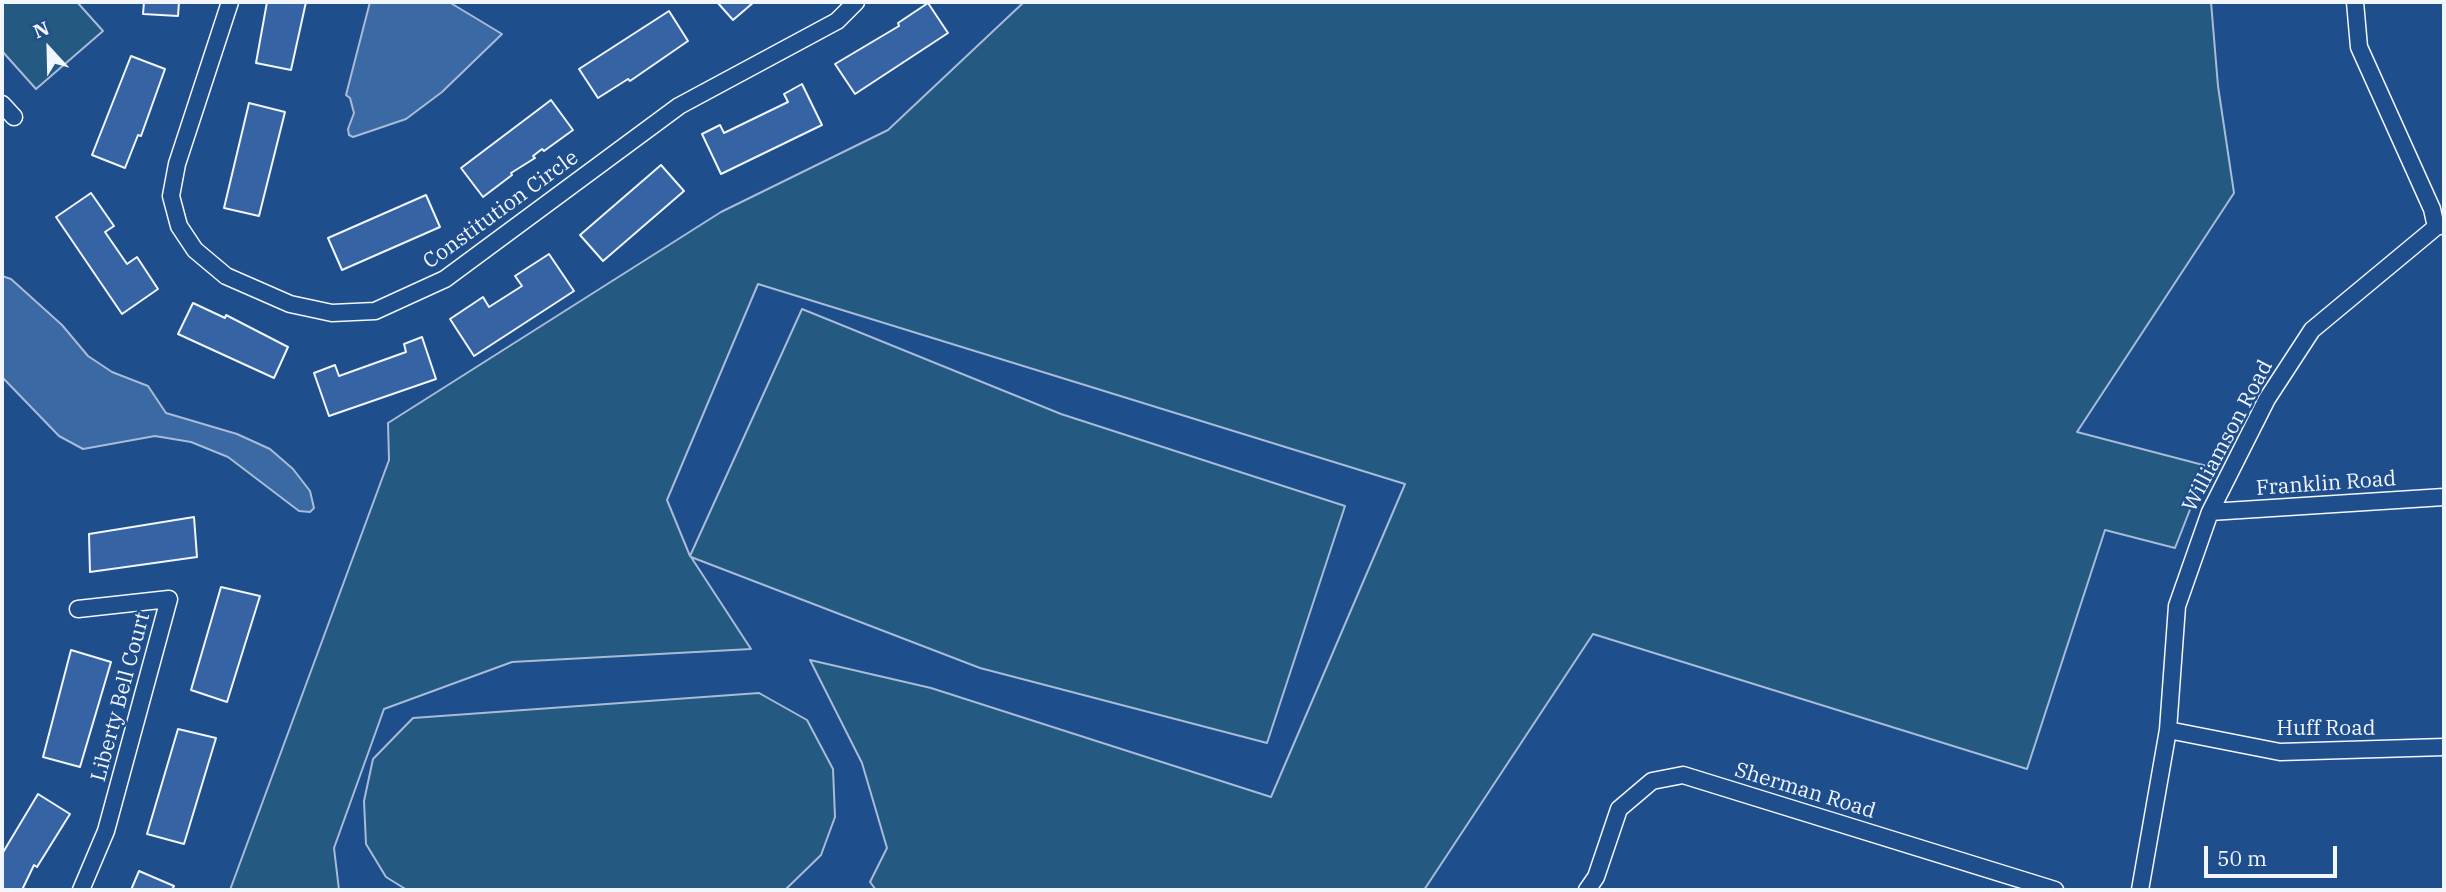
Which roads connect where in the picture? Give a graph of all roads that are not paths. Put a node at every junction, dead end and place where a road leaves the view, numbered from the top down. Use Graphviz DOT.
graph roads {
  1 [pos="230,2"];
  2 [pos="856,2"];
  3 [pos="2355,2"];
  4 [pos="2,104"];
  5 [pos="14,117"];
  6 [pos="2440,226"];
  7 [pos="2444,497"];
  8 [pos="2210,512"];
  9 [pos="78,609"];
  10 [pos="2168,730"];
  11 [pos="2444,747"];
  12 [pos="1591,884"];
  13 [pos="81,890"];
  14 [pos="2055,890"];
  15 [pos="2140,890"];
  1 -- 2 [label="street, Constitution Circle"];
  3 -- 6 [label="street"];
  4 -- 5 [label="street"];
  6 -- 8 [label="street, Williamson Road"];
  7 -- 8 [label="street, Franklin Road"];
  8 -- 10 [label="street, Williamson Road"];
  9 -- 13 [label="street, Liberty Bell Court"];
  10 -- 11 [label="street, Huff Road"];
  10 -- 15 [label="street, Williamson Road"];
  12 -- 14 [label="street, Sherman Road"];
}
